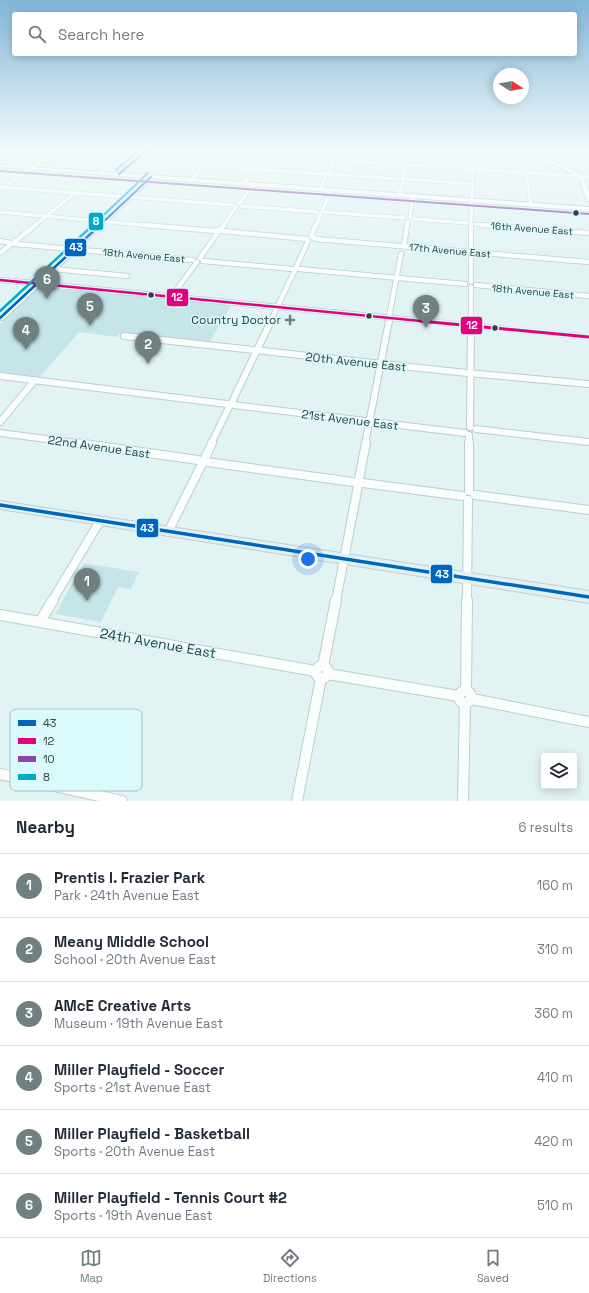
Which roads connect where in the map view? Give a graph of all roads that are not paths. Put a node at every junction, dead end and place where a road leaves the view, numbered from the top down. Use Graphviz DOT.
graph roads {
  1 [pos="140,187"];
  2 [pos="251,187"];
  3 [pos="288,187"];
  4 [pos="322,187"];
  5 [pos="401,187"];
  6 [pos="472,187"];
  7 [pos="528,187"];
  8 [pos="585,187"];
  9 [pos="1,188"];
  10 [pos="326,190"];
  11 [pos="75,193"];
  12 [pos="399,195"];
  13 [pos="413,196"];
  14 [pos="129,197"];
  15 [pos="589,199"];
  16 [pos="472,200"];
  17 [pos="531,204"];
  18 [pos="237,206"];
  19 [pos="589,209"];
  20 [pos="0,212"];
  21 [pos="321,212"];
  22 [pos="47,216"];
  23 [pos="409,219"];
  24 [pos="103,221"];
  25 [pos="471,224"];
  26 [pos="219,231"];
  27 [pos="589,233"];
  28 [pos="310,238"];
  29 [pos="0,241"];
  30 [pos="13,243"];
  31 [pos="404,246"];
  32 [pos="74,249"];
  33 [pos="471,252"];
  34 [pos="0,253"];
  35 [pos="402,254"];
  36 [pos="198,260"];
  37 [pos="589,262"];
  38 [pos="53,269"];
  39 [pos="295,269"];
  40 [pos="127,276"];
  41 [pos="397,278"];
  42 [pos="0,280"];
  43 [pos="36,283"];
  44 [pos="471,285"];
  45 [pos="589,296"];
  46 [pos="171,297"];
  47 [pos="276,307"];
  48 [pos="0,318"];
  49 [pos="390,318"];
  50 [pos="470,326"];
  51 [pos="124,336"];
  52 [pos="589,337"];
  53 [pos="255,351"];
  54 [pos="381,364"];
  55 [pos="470,372"];
  56 [pos="0,376"];
  57 [pos="35,380"];
  58 [pos="589,384"];
  59 [pos="231,405"];
  60 [pos="0,422"];
  61 [pos="370,422"];
  62 [pos="473,428"];
  63 [pos="0,433"];
  64 [pos="467,434"];
  65 [pos="589,442"];
  66 [pos="203,461"];
  67 [pos="358,483"];
  68 [pos="468,496"];
  69 [pos="0,505"];
  70 [pos="589,510"];
  71 [pos="100,521"];
  72 [pos="168,532"];
  73 [pos="344,559"];
  74 [pos="467,578"];
  75 [pos="589,599"];
  76 [pos="0,615"];
  77 [pos="40,622"];
  78 [pos="322,672"];
  79 [pos="465,698"];
  80 [pos="589,722"];
  81 [pos="0,774"];
  82 [pos="10,776"];
  83 [pos="77,791"];
  84 [pos="122,801"];
  85 [pos="297,801"];
  86 [pos="463,801"];
  1 -- 14 [label="street"];
  2 -- 18 [label="street"];
  3 -- 10 [label="street"];
  4 -- 10 [label="street"];
  5 -- 12 [label="street"];
  6 -- 16 [label="street"];
  7 -- 17 [label="street"];
  8 -- 15 [label="street"];
  9 -- 11 [label="street, 16th Avenue East"];
  10 -- 12 [label="street"];
  10 -- 21 [label="street"];
  11 -- 14 [label="street, 16th Avenue East"];
  11 -- 22 [label="street"];
  12 -- 13 [label="street"];
  13 -- 16 [label="street"];
  13 -- 23 [label="street"];
  14 -- 18 [label="street, 16th Avenue East"];
  14 -- 24 [label="street"];
  16 -- 17 [label="street"];
  16 -- 25 [label="street"];
  17 -- 19 [label="street"];
  18 -- 21 [label="street, 16th Avenue East"];
  18 -- 26 [label="street"];
  20 -- 22 [label="street, 17th Avenue East"];
  21 -- 23 [label="street, 16th Avenue East"];
  21 -- 28 [label="street"];
  22 -- 24 [label="street, 17th Avenue East"];
  22 -- 30 [label="street"];
  23 -- 25 [label="street, 16th Avenue East"];
  23 -- 31 [label="street"];
  24 -- 26 [label="street, 17th Avenue East"];
  24 -- 32 [label="street"];
  25 -- 27 [label="street, 16th Avenue East"];
  25 -- 33 [label="street"];
  26 -- 28 [label="street, 17th Avenue East"];
  26 -- 36 [label="street"];
  28 -- 31 [label="street, 17th Avenue East"];
  28 -- 39 [label="street"];
  29 -- 30 [label="street, 18th Avenue East"];
  30 -- 32 [label="street, 18th Avenue East"];
  30 -- 34 [label="street"];
  31 -- 33 [label="street, 17th Avenue East"];
  32 -- 36 [label="street, 18th Avenue East"];
  32 -- 38 [label="street"];
  33 -- 37 [label="street, 17th Avenue East"];
  33 -- 44 [label="street"];
  35 -- 41 [label="street"];
  36 -- 39 [label="street, 18th Avenue East"];
  36 -- 46 [label="street"];
  38 -- 40 [label="street"];
  38 -- 43 [label="street"];
  39 -- 41 [label="street, 18th Avenue East"];
  39 -- 47 [label="street"];
  41 -- 44 [label="street, 18th Avenue East"];
  41 -- 49 [label="street"];
  42 -- 43 [label="street"];
  43 -- 46 [label="street"];
  43 -- 48 [label="street"];
  44 -- 45 [label="street, 18th Avenue East"];
  44 -- 50 [label="street"];
  46 -- 47 [label="street"];
  47 -- 49 [label="street"];
  47 -- 53 [label="street"];
  49 -- 50 [label="street"];
  49 -- 54 [label="street"];
  50 -- 52 [label="street"];
  50 -- 55 [label="street"];
  51 -- 53 [label="street, 20th Avenue East"];
  53 -- 54 [label="street, 20th Avenue East"];
  53 -- 59 [label="street"];
  54 -- 55 [label="street, 20th Avenue East"];
  54 -- 61 [label="street"];
  55 -- 58 [label="street, 20th Avenue East"];
  55 -- 62 [label="street"];
  56 -- 57 [label="street, 21st Avenue East"];
  57 -- 59 [label="street, 21st Avenue East"];
  57 -- 60 [label="street"];
  59 -- 61 [label="street, 21st Avenue East"];
  59 -- 66 [label="street"];
  61 -- 64 [label="street, 21st Avenue East"];
  61 -- 67 [label="street"];
  62 -- 64 [label="street"];
  62 -- 65 [label="street"];
  63 -- 66 [label="street, 22nd Avenue East"];
  64 -- 68 [label="street"];
  66 -- 67 [label="street, 22nd Avenue East"];
  66 -- 72 [label="street"];
  67 -- 68 [label="street, 22nd Avenue East"];
  67 -- 73 [label="street"];
  68 -- 70 [label="street, 22nd Avenue East"];
  68 -- 74 [label="street"];
  69 -- 71 [label="main road"];
  71 -- 72 [label="main road"];
  71 -- 77 [label="street"];
  72 -- 73 [label="main road"];
  73 -- 74 [label="main road"];
  73 -- 78 [label="street"];
  74 -- 75 [label="main road"];
  74 -- 79 [label="street"];
  76 -- 77 [label="street, 24th Avenue East"];
  77 -- 78 [label="street, 24th Avenue East"];
  78 -- 79 [label="street, 24th Avenue East"];
  78 -- 85 [label="street"];
  79 -- 80 [label="street, 24th Avenue East"];
  79 -- 86 [label="street"];
  81 -- 82 [label="street"];
  83 -- 84 [label="street"];
}
